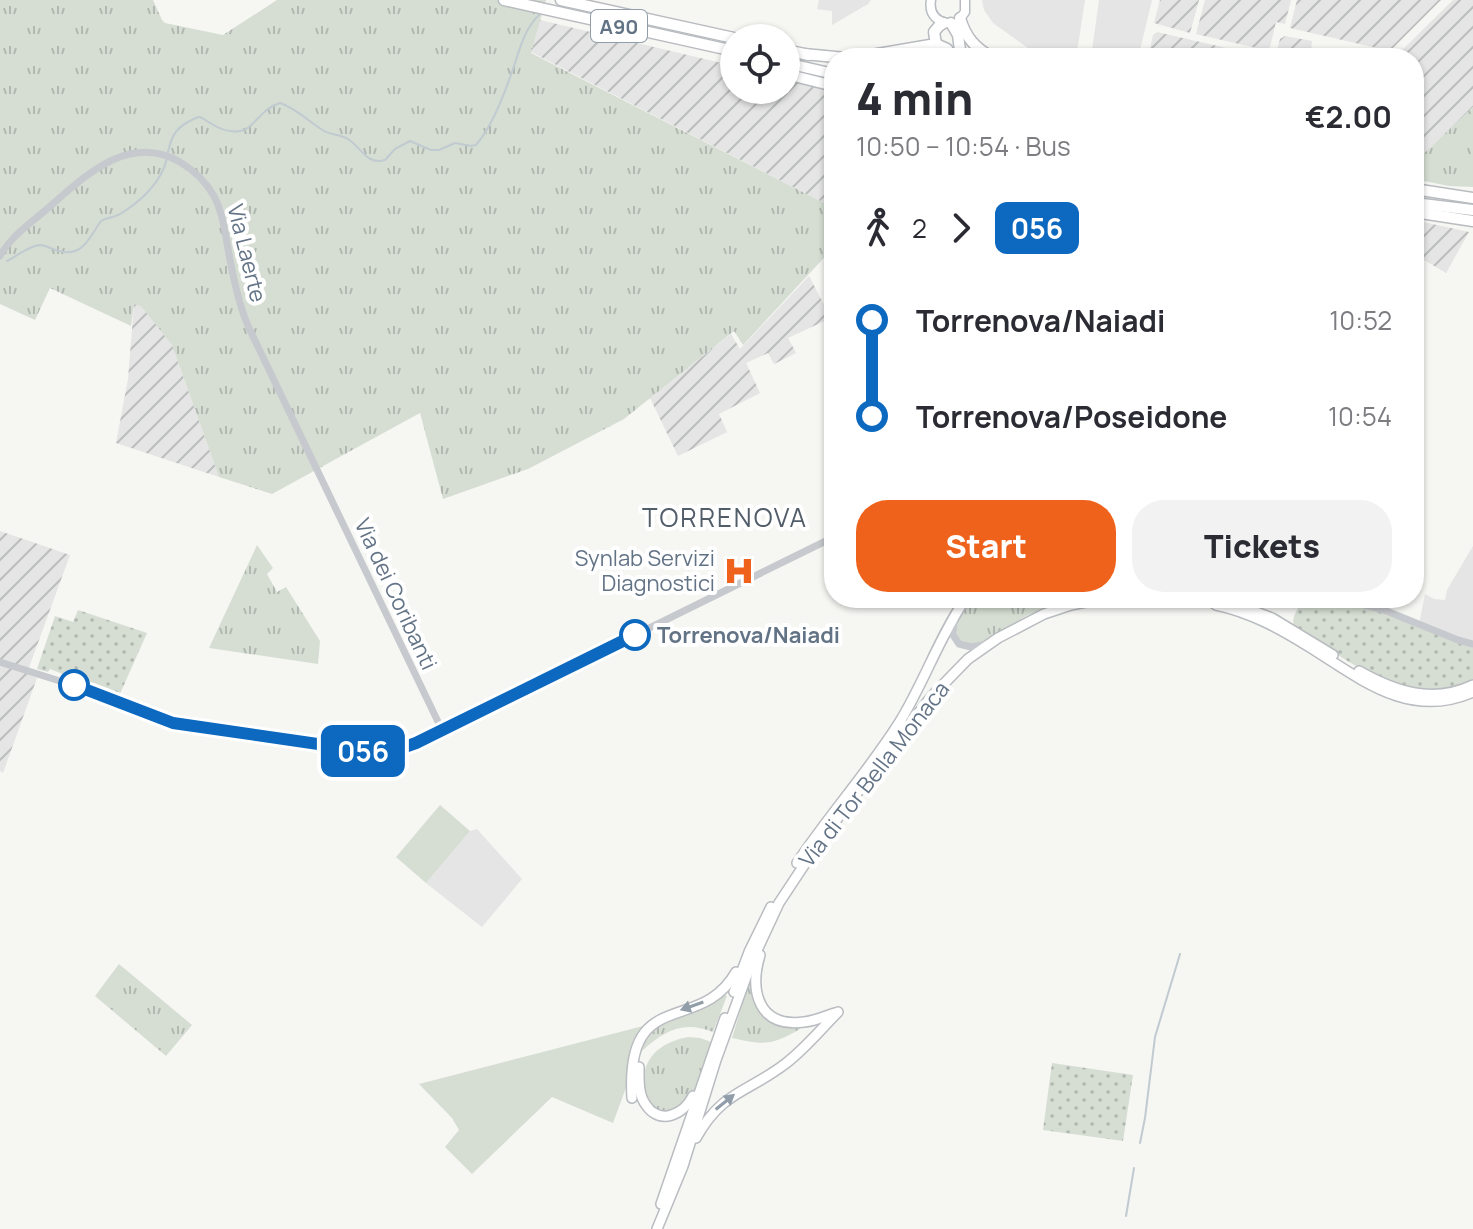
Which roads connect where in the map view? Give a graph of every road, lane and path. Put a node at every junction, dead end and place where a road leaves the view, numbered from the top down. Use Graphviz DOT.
graph roads {
  1 [pos="504,0"];
  2 [pos="561,0"];
  3 [pos="931,0"];
  4 [pos="965,0"];
  5 [pos="952,21"];
  6 [pos="720,35"];
  7 [pos="678,39"];
  8 [pos="936,44"];
  9 [pos="720,48"];
  10 [pos="913,48"];
  11 [pos="945,48"];
  12 [pos="960,48"];
  13 [pos="977,48"];
  14 [pos="800,53"];
  15 [pos="720,54"];
  16 [pos="804,54"];
  17 [pos="824,56"];
  18 [pos="824,59"];
  19 [pos="800,66"];
  20 [pos="824,72"];
  21 [pos="800,78"];
  22 [pos="824,84"];
  23 [pos="1424,190"];
  24 [pos="1424,191"];
  25 [pos="1473,192"];
  26 [pos="1473,198"];
  27 [pos="1424,204"];
  28 [pos="1473,210"];
  29 [pos="1424,214"];
  30 [pos="1473,223"];
  31 [pos="0,256"];
  32 [pos="319,474"];
  33 [pos="824,542"];
  34 [pos="959,608"];
  35 [pos="1062,608"];
  36 [pos="1232,608"];
  37 [pos="1238,608"];
  38 [pos="1376,608"];
  39 [pos="955,614"];
  40 [pos="988,644"];
  41 [pos="1473,644"];
  42 [pos="0,662"];
  43 [pos="1473,685"];
  44 [pos="1473,692"];
  45 [pos="442,730"];
  46 [pos="772,918"];
  47 [pos="748,956"];
  48 [pos="723,1033"];
  49 [pos="713,1059"];
  50 [pos="639,1067"];
  51 [pos="705,1076"];
  52 [pos="632,1098"];
  53 [pos="683,1166"];
  54 [pos="650,1229"];
  55 [pos="657,1229"];
  1 -- 7 [label="highway, A90"];
  2 -- 6 [label="highway, A90"];
  3 -- 5 [label="main road"];
  4 -- 5 [label="main road"];
  5 -- 8 [label="highway"];
  5 -- 12 [label="highway"];
  5 -- 13 [label="highway"];
  7 -- 9 [label="highway, A90"];
  7 -- 15 [label="highway"];
  8 -- 10 [label="highway"];
  8 -- 11 [label="highway"];
  14 -- 16 [label="highway"];
  16 -- 17 [label="highway"];
  16 -- 18 [label="highway"];
  19 -- 20 [label="highway"];
  21 -- 22 [label="highway"];
  23 -- 25 [label="highway"];
  24 -- 26 [label="highway"];
  27 -- 28 [label="highway"];
  29 -- 30 [label="highway"];
  31 -- 32 [label="street, Via Laerte"];
  32 -- 45 [label="street, Via dei Coribanti"];
  33 -- 45 [label="street"];
  34 -- 39 [label="main road, Via di Tor Bella Monaca"];
  35 -- 40 [label="main road, Via di Tor Bella Monaca"];
  36 -- 44 [label="main road"];
  37 -- 43 [label="main road"];
  38 -- 41 [label="street"];
  39 -- 40 [label="street"];
  39 -- 47 [label="main road, Via di Tor Bella Monaca"];
  40 -- 46 [label="main road, Via di Tor Bella Monaca"];
  42 -- 45 [label="street"];
  46 -- 48 [label="main road, Via di Tor Bella Monaca"];
  53 -- 46 [label="main road, one-way"];
  47 -- 48 [label="main road, Via di Tor Bella Monaca"];
  47 -- 52 [label="main road, one-way"];
  48 -- 49 [label="main road"];
  49 -- 51 [label="main road"];
  49 -- 53 [label="main road"];
  50 -- 51 [label="main road"];
  51 -- 54 [label="main road"];
  53 -- 55 [label="main road"];
}
